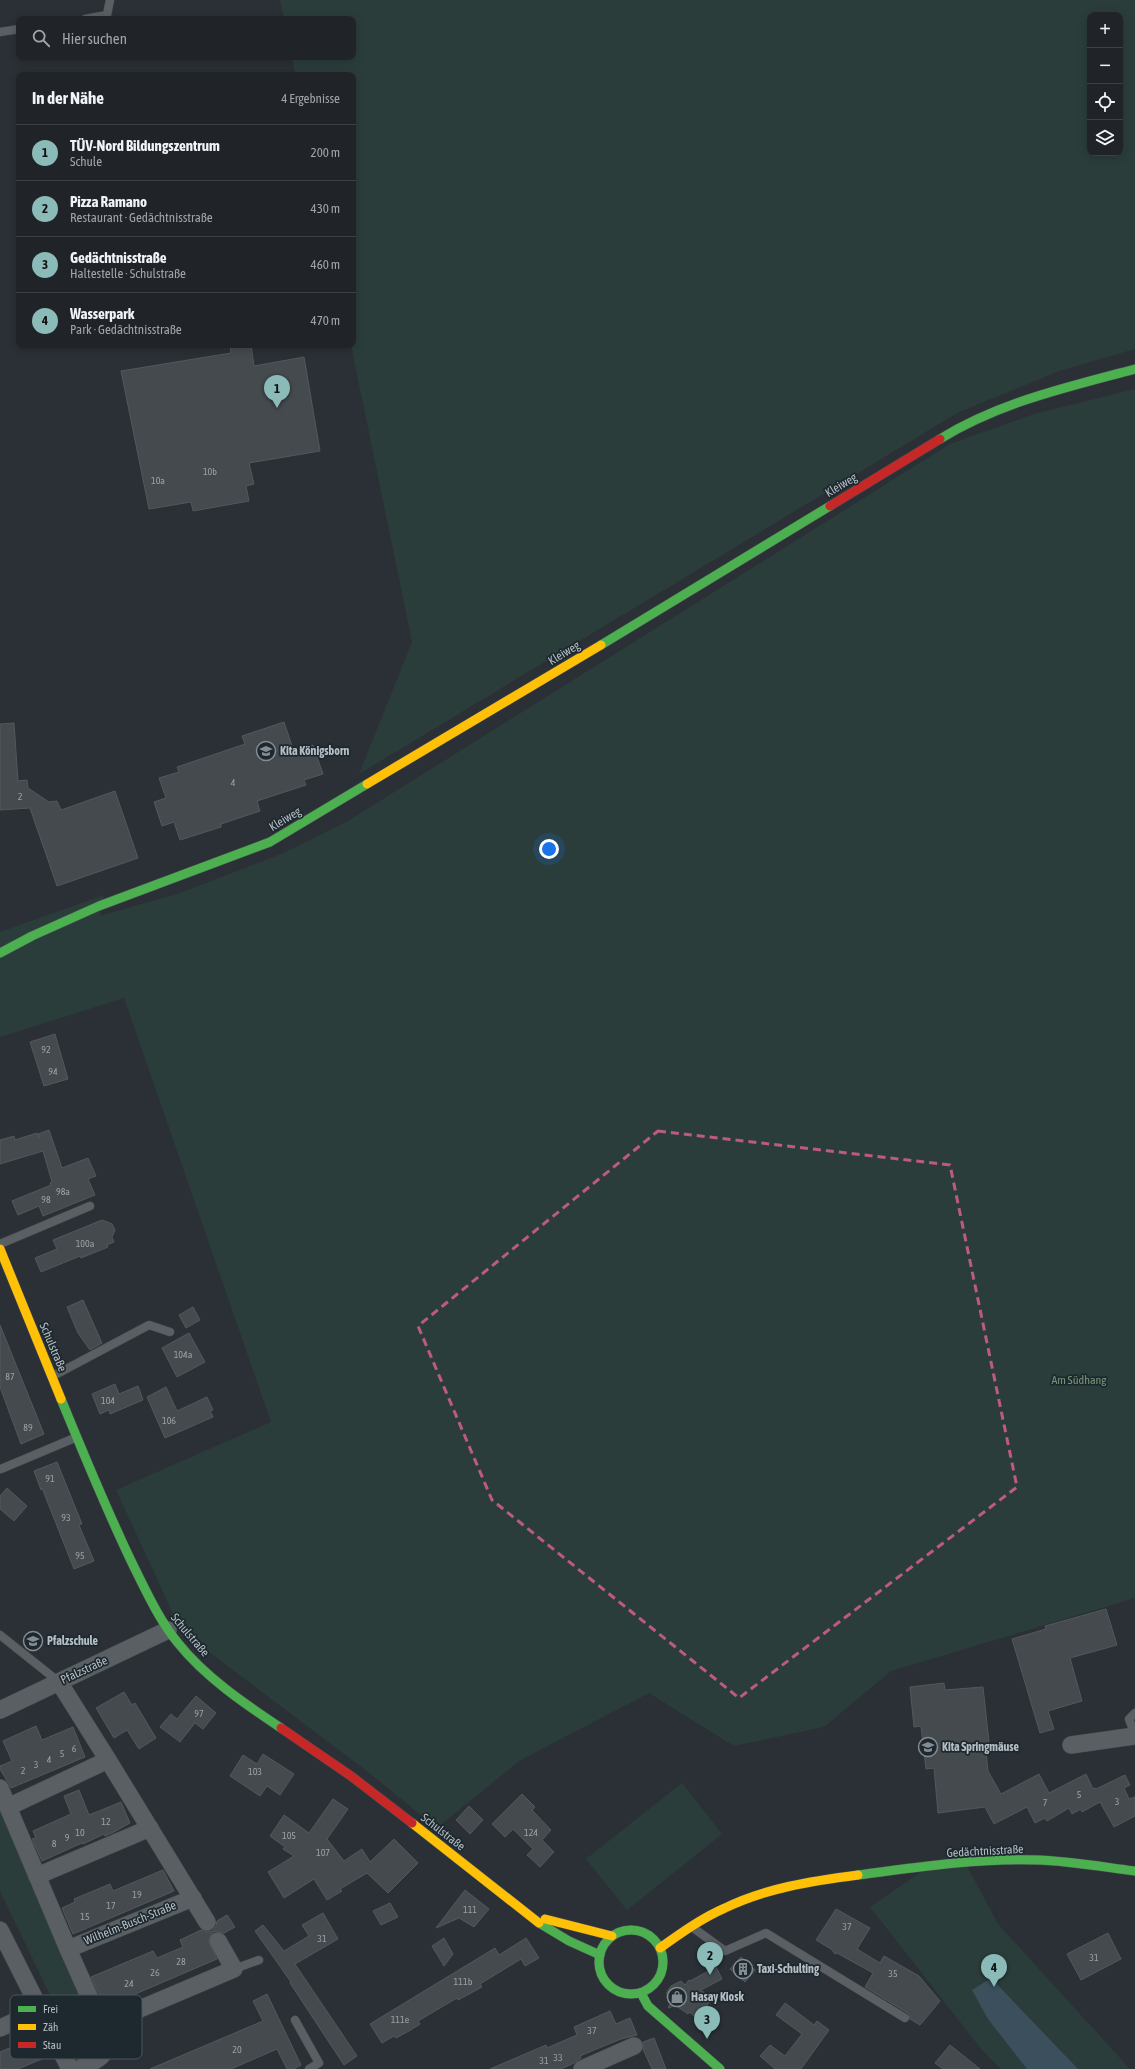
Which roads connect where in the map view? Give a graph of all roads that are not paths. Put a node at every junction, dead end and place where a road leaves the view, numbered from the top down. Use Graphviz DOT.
graph roads {
  1 [pos="110,0"];
  2 [pos="107,16"];
  3 [pos="16,29"];
  4 [pos="0,32"];
  5 [pos="1135,369"];
  6 [pos="0,953"];
  7 [pos="90,1206"];
  8 [pos="0,1244"];
  9 [pos="0,1249"];
  10 [pos="170,1332"];
  11 [pos="52,1376"];
  12 [pos="77,1436"];
  13 [pos="1,1469"];
  14 [pos="168,1630"];
  15 [pos="0,1635"];
  16 [pos="59,1682"];
  17 [pos="0,1710"];
  18 [pos="1135,1713"];
  19 [pos="1135,1736"];
  20 [pos="1071,1745"];
  21 [pos="108,1760"];
  22 [pos="0,1788"];
  23 [pos="8,1807"];
  24 [pos="150,1828"];
  25 [pos="1135,1870"];
  26 [pos="37,1876"];
  27 [pos="193,1898"];
  28 [pos="523,1910"];
  29 [pos="207,1922"];
  30 [pos="692,1926"];
  31 [pos="0,1930"];
  32 [pos="612,1936"];
  33 [pos="218,1942"];
  34 [pos="660,1948"];
  35 [pos="68,1949"];
  36 [pos="600,1956"];
  37 [pos="259,1960"];
  38 [pos="234,1969"];
  39 [pos="641,1993"];
  40 [pos="32,1995"];
  41 [pos="89,1995"];
  42 [pos="142,2008"];
  43 [pos="905,2018"];
  44 [pos="295,2020"];
  45 [pos="10,2024"];
  46 [pos="0,2028"];
  47 [pos="634,2046"];
  48 [pos="65,2059"];
  49 [pos="97,2059"];
  50 [pos="70,2069"];
  51 [pos="79,2069"];
  52 [pos="310,2069"];
  53 [pos="582,2069"];
  54 [pos="720,2069"];
  1 -- 2 [label="lane"];
  3 -- 4 [label="lane"];
  5 -- 6 [label="street, Kleiweg"];
  7 -- 8 [label="lane"];
  9 -- 11 [label="street, Schulstraße"];
  10 -- 11 [label="lane"];
  11 -- 12 [label="street, Schulstraße"];
  12 -- 13 [label="lane"];
  12 -- 14 [label="street, Schulstraße"];
  14 -- 16 [label="street, Pfalzstraße"];
  14 -- 28 [label="street, Schulstraße"];
  15 -- 16 [label="lane"];
  16 -- 17 [label="street, Pfalzstraße"];
  16 -- 21 [label="street, Wilhelm-Busch-Straße"];
  18 -- 19 [label="lane"];
  19 -- 20 [label="street"];
  21 -- 23 [label="street"];
  21 -- 24 [label="street, Wilhelm-Busch-Straße"];
  22 -- 23 [label="street"];
  23 -- 26 [label="street"];
  24 -- 26 [label="street"];
  24 -- 27 [label="street, Wilhelm-Busch-Straße"];
  25 -- 30 [label="street, Gedächtnisstraße"];
  26 -- 35 [label="street"];
  27 -- 29 [label="street, Wilhelm-Busch-Straße"];
  27 -- 35 [label="street, Wilhelm-Busch-Straße"];
  28 -- 32 [label="street, Schulstraße"];
  28 -- 36 [label="street, Schulstraße"];
  30 -- 34 [label="street, Gedächtnisstraße"];
  30 -- 43 [label="lane"];
  31 -- 40 [label="street"];
  32 -- 34 [label="street"];
  32 -- 36 [label="street"];
  33 -- 38 [label="street"];
  34 -- 39 [label="street"];
  35 -- 41 [label="street"];
  36 -- 39 [label="street"];
  37 -- 38 [label="lane"];
  38 -- 42 [label="street"];
  39 -- 54 [label="street"];
  44 -- 52 [label="lane"];
  45 -- 46 [label="street"];
  47 -- 53 [label="street"];
  48 -- 50 [label="street"];
  49 -- 51 [label="street"];
}
